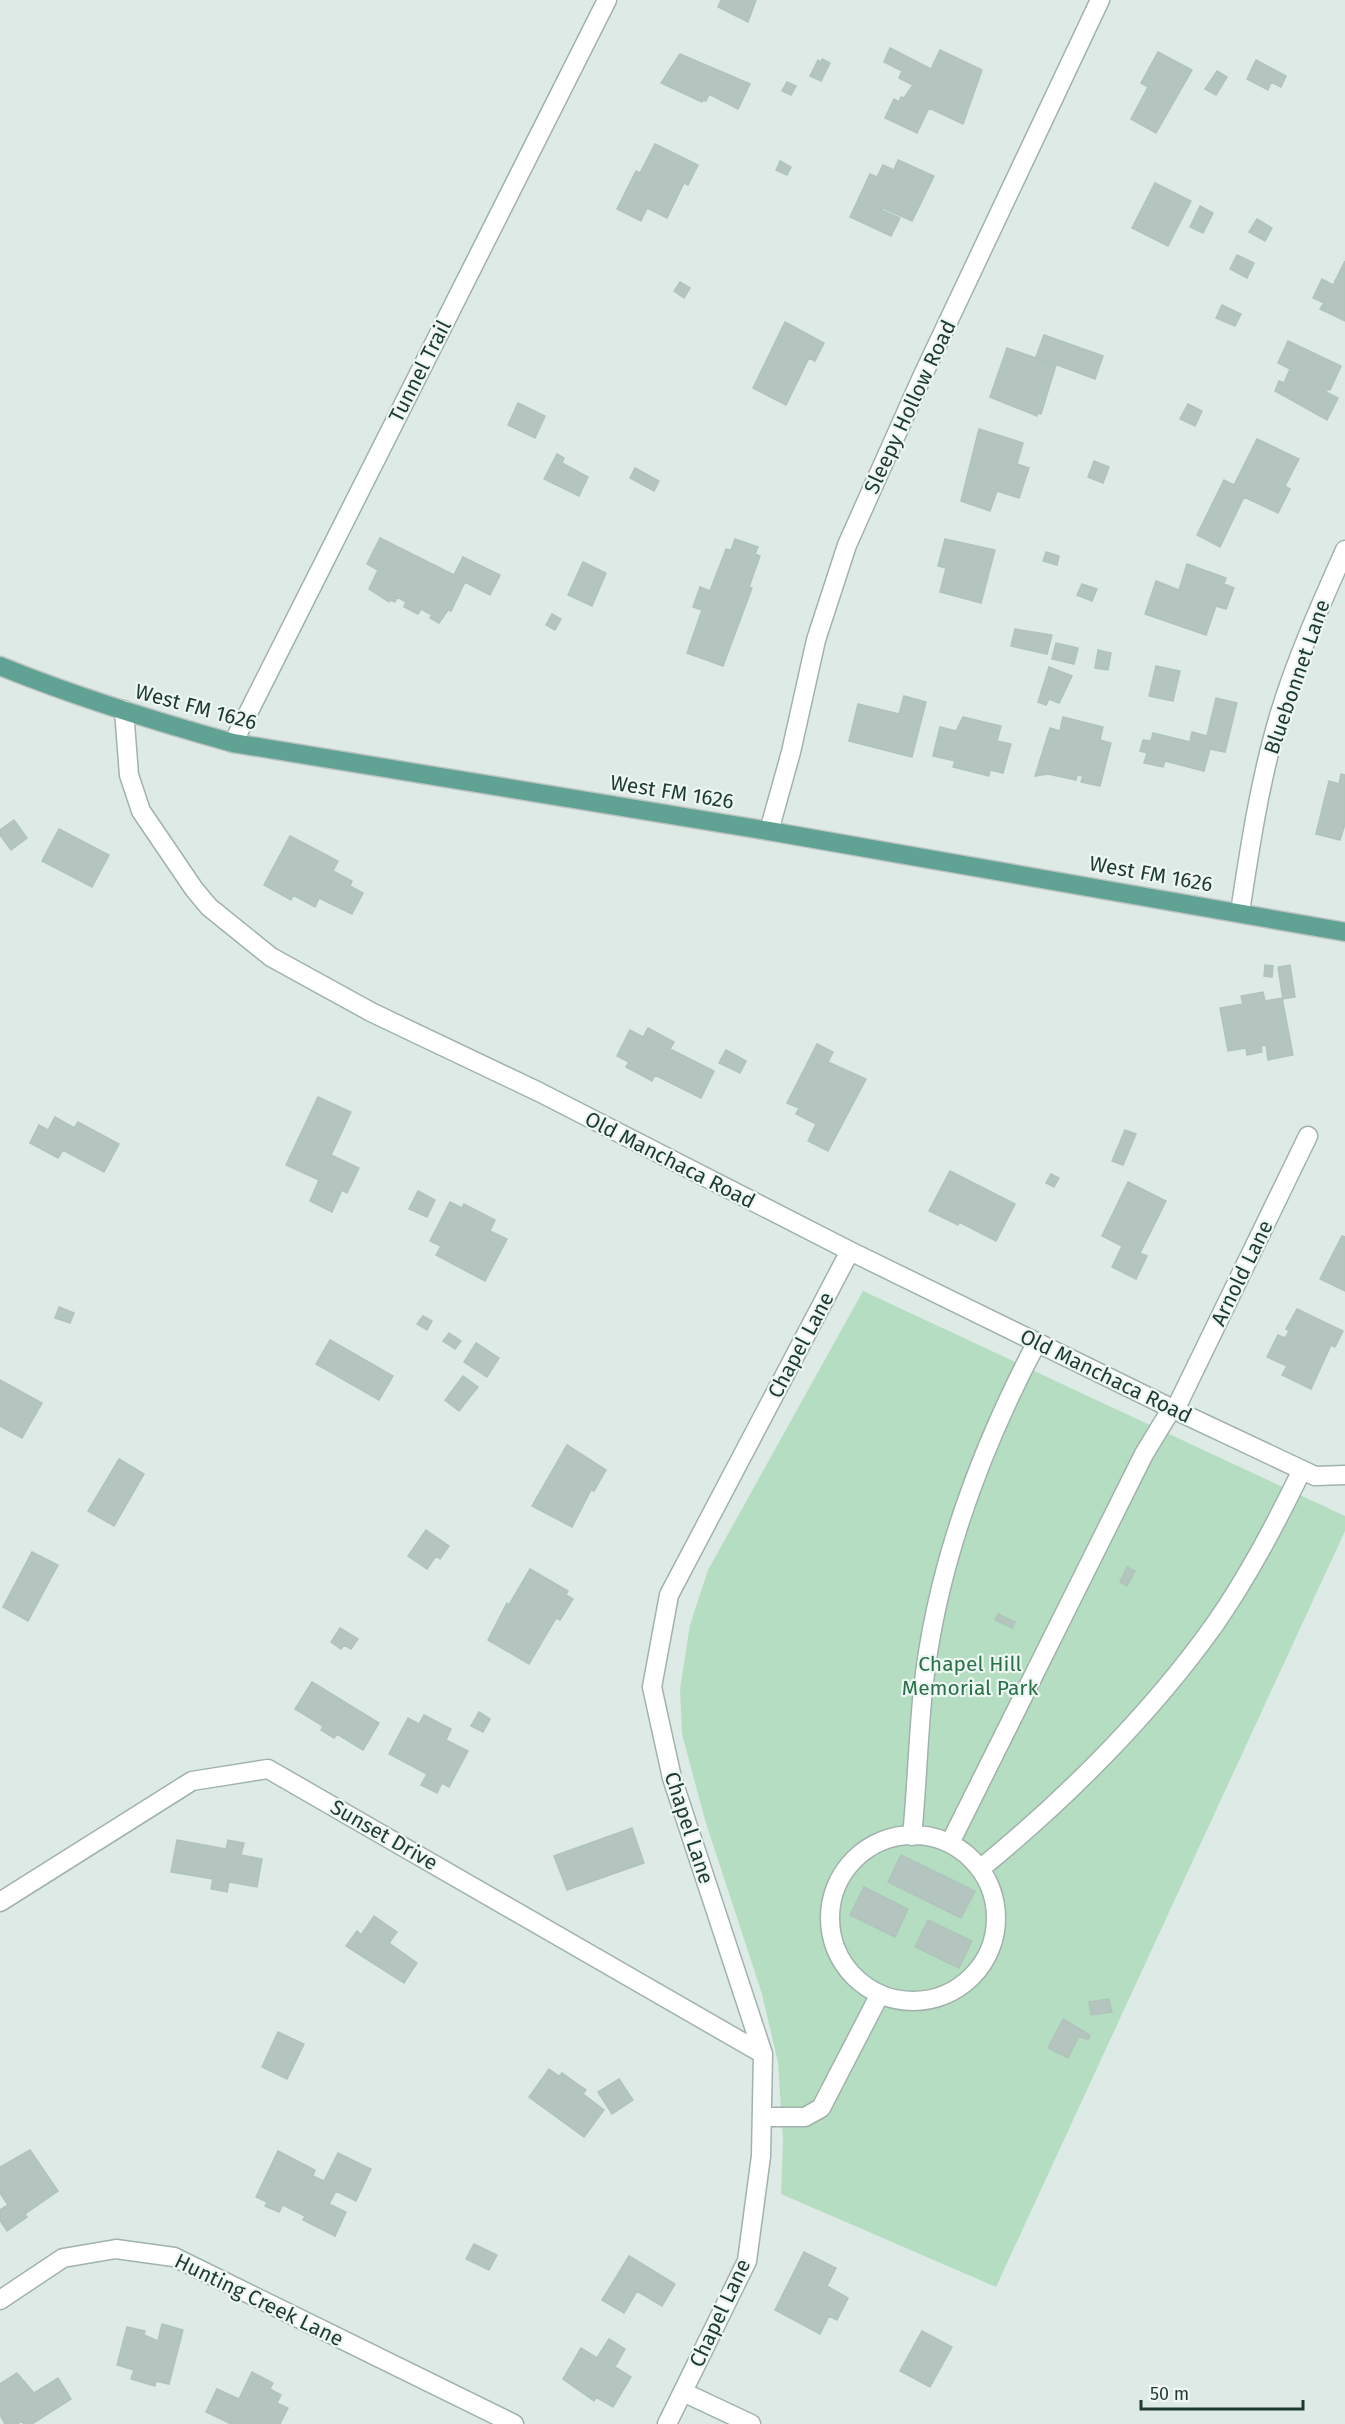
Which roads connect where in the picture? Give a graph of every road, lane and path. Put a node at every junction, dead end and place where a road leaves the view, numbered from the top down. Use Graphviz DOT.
graph roads {
  1 [pos="607,0"];
  2 [pos="1100,0"];
  3 [pos="1345,550"];
  4 [pos="0,666"];
  5 [pos="124,710"];
  6 [pos="233,743"];
  7 [pos="769,831"];
  8 [pos="1240,912"];
  9 [pos="1345,932"];
  10 [pos="1308,1136"];
  11 [pos="850,1251"];
  12 [pos="1037,1342"];
  13 [pos="1173,1409"];
  14 [pos="1302,1470"];
  15 [pos="1345,1475"];
  16 [pos="912,1836"];
  17 [pos="950,1843"];
  18 [pos="980,1869"];
  19 [pos="0,1902"];
  20 [pos="880,1994"];
  21 [pos="763,2054"];
  22 [pos="762,2117"];
  23 [pos="0,2300"];
  24 [pos="683,2392"];
  25 [pos="514,2424"];
  26 [pos="667,2424"];
  27 [pos="751,2424"];
  1 -- 6 [label="street, Tunnel Trail"];
  2 -- 7 [label="street, Sleepy Hollow Road"];
  3 -- 8 [label="street, Bluebonnet Lane"];
  4 -- 5 [label="main road, West FM 1626"];
  5 -- 6 [label="main road, West FM 1626"];
  5 -- 11 [label="street, Old Manchaca Road"];
  6 -- 7 [label="main road, West FM 1626"];
  7 -- 8 [label="main road, West FM 1626"];
  8 -- 9 [label="main road, West FM 1626"];
  10 -- 13 [label="street, Arnold Lane"];
  11 -- 12 [label="street, Old Manchaca Road"];
  11 -- 21 [label="street, Chapel Lane"];
  12 -- 13 [label="street, Old Manchaca Road"];
  12 -- 16 [label="street"];
  13 -- 14 [label="street, Old Manchaca Road"];
  13 -- 17 [label="street, Arnold Lane"];
  14 -- 15 [label="street, Old Manchaca Road"];
  14 -- 18 [label="street"];
  16 -- 17 [label="street"];
  16 -- 20 [label="street"];
  17 -- 18 [label="street"];
  18 -- 20 [label="street"];
  19 -- 21 [label="street, Sunset Drive"];
  20 -- 22 [label="street"];
  21 -- 22 [label="street, Chapel Lane"];
  22 -- 24 [label="street, Chapel Lane"];
  23 -- 25 [label="street, Hunting Creek Lane"];
  24 -- 26 [label="street, Chapel Lane"];
  24 -- 27 [label="street"];
}
